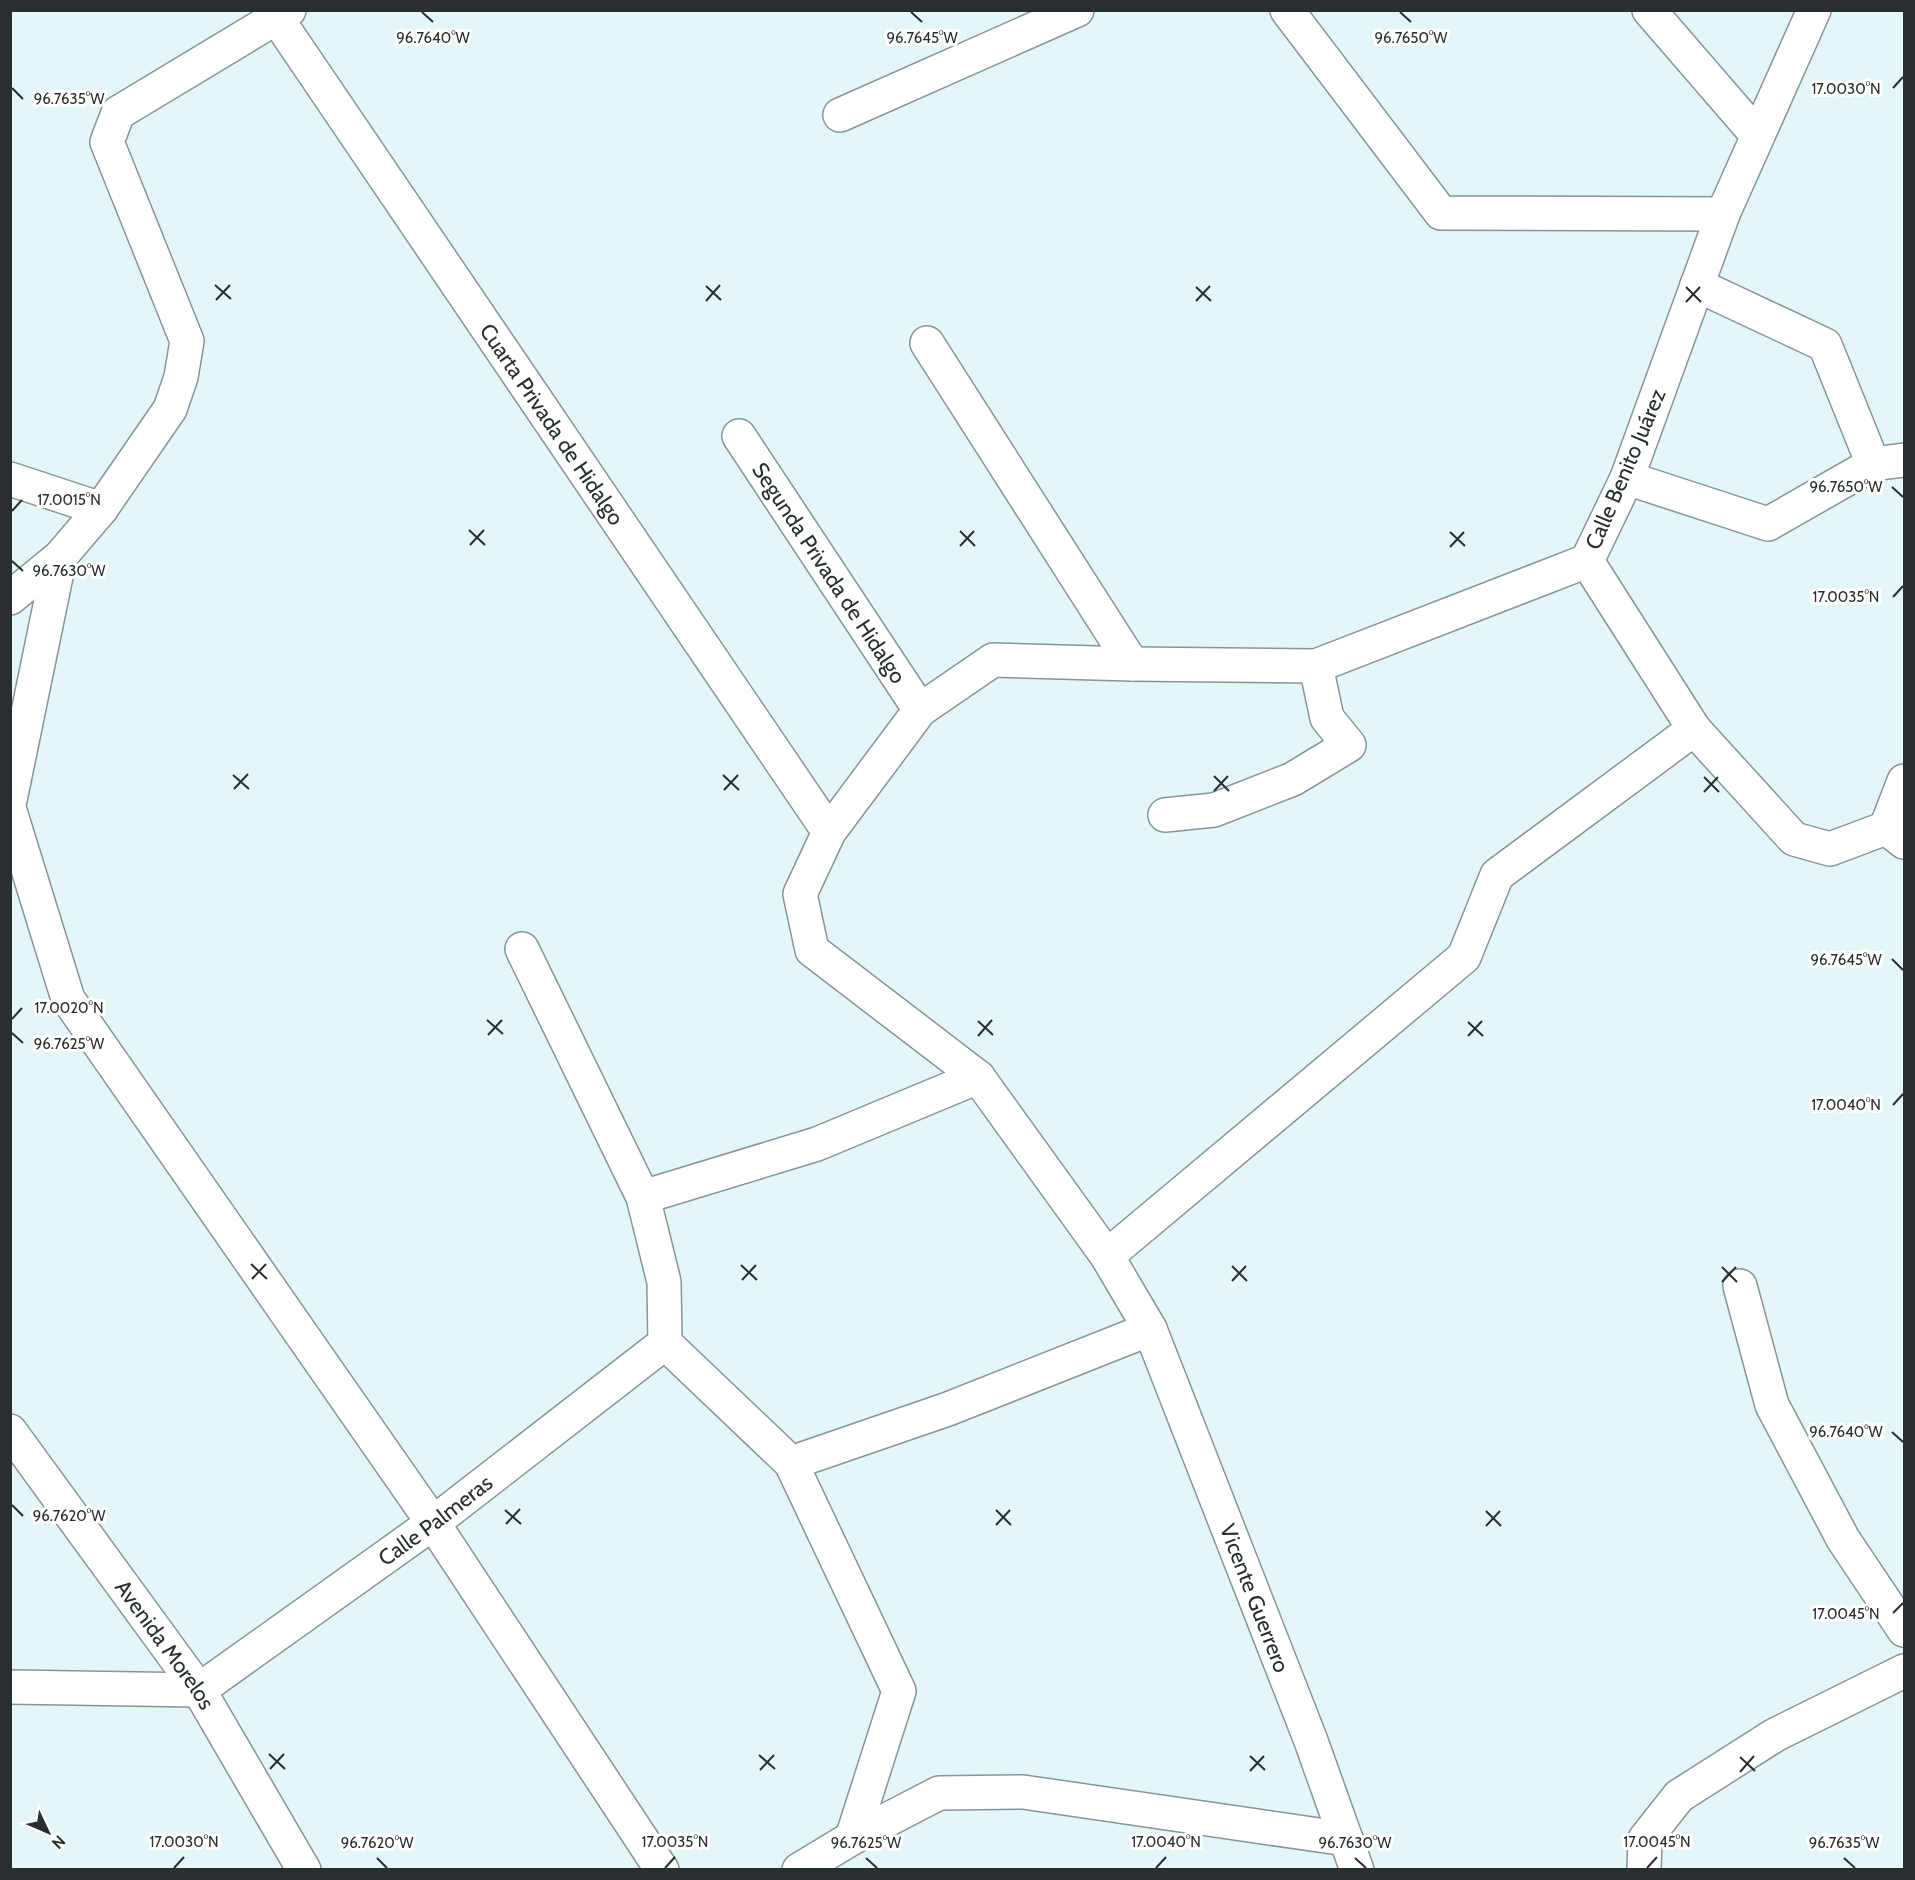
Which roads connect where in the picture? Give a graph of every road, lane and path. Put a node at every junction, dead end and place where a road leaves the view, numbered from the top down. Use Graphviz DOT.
graph roads {
  1 [pos="1077,10"];
  2 [pos="1287,10"];
  3 [pos="1649,10"];
  4 [pos="1814,10"];
  5 [pos="283,14"];
  6 [pos="840,116"];
  7 [pos="1757,135"];
  8 [pos="1723,214"];
  9 [pos="1697,285"];
  10 [pos="927,343"];
  11 [pos="739,436"];
  12 [pos="1889,462"];
  13 [pos="1627,478"];
  14 [pos="10,479"];
  15 [pos="101,509"];
  16 [pos="60,557"];
  17 [pos="1587,561"];
  18 [pos="10,598"];
  19 [pos="1132,664"];
  20 [pos="1316,666"];
  21 [pos="920,710"];
  22 [pos="1694,729"];
  23 [pos="1905,781"];
  24 [pos="10,800"];
  25 [pos="10,811"];
  26 [pos="1165,815"];
  27 [pos="829,832"];
  28 [pos="1895,835"];
  29 [pos="522,949"];
  30 [pos="978,1077"];
  31 [pos="643,1197"];
  32 [pos="1107,1256"];
  33 [pos="1740,1286"];
  34 [pos="1150,1329"];
  35 [pos="665,1343"];
  36 [pos="10,1431"];
  37 [pos="791,1462"];
  38 [pos="433,1523"];
  39 [pos="1905,1630"];
  40 [pos="1905,1671"];
  41 [pos="10,1687"];
  42 [pos="199,1690"];
  43 [pos="852,1838"];
  44 [pos="1346,1839"];
  45 [pos="304,1869"];
  46 [pos="662,1869"];
  47 [pos="799,1869"];
  48 [pos="1357,1869"];
  49 [pos="1644,1869"];
  1 -- 6 [label="street"];
  2 -- 8 [label="street"];
  3 -- 7 [label="street"];
  4 -- 7 [label="street, Calle Benito Juárez"];
  5 -- 15 [label="street"];
  5 -- 27 [label="street, Cuarta Privada de Hidalgo"];
  7 -- 8 [label="street, Calle Benito Juárez"];
  8 -- 9 [label="street, Calle Benito Juárez"];
  9 -- 12 [label="street"];
  9 -- 13 [label="street, Calle Benito Juárez"];
  10 -- 19 [label="street"];
  11 -- 21 [label="street, Segunda Privada de Hidalgo"];
  12 -- 13 [label="street"];
  13 -- 17 [label="street, Calle Benito Juárez"];
  14 -- 15 [label="street"];
  15 -- 16 [label="street"];
  16 -- 18 [label="street"];
  16 -- 24 [label="street"];
  17 -- 20 [label="street"];
  17 -- 22 [label="street, Calle Benito Juárez"];
  19 -- 20 [label="street, Vicente Guerrero"];
  19 -- 21 [label="street, Vicente Guerrero"];
  20 -- 26 [label="street"];
  21 -- 27 [label="street, Vicente Guerrero"];
  22 -- 28 [label="street, Calle Benito Juárez"];
  22 -- 32 [label="street"];
  23 -- 28 [label="street"];
  25 -- 38 [label="street"];
  27 -- 30 [label="street, Vicente Guerrero"];
  29 -- 31 [label="street"];
  30 -- 31 [label="street"];
  30 -- 32 [label="street, Vicente Guerrero"];
  31 -- 35 [label="street"];
  32 -- 34 [label="street, Vicente Guerrero"];
  33 -- 39 [label="street"];
  34 -- 37 [label="street"];
  34 -- 44 [label="street, Vicente Guerrero"];
  35 -- 37 [label="street"];
  35 -- 38 [label="street, Calle Palmeras"];
  36 -- 42 [label="street, Avenida Morelos"];
  37 -- 43 [label="street"];
  38 -- 42 [label="street, Calle Palmeras"];
  38 -- 46 [label="street"];
  40 -- 49 [label="street"];
  41 -- 42 [label="street"];
  42 -- 45 [label="street, Avenida Morelos"];
  43 -- 44 [label="street"];
  43 -- 47 [label="street"];
  44 -- 48 [label="street, Vicente Guerrero"];
}
